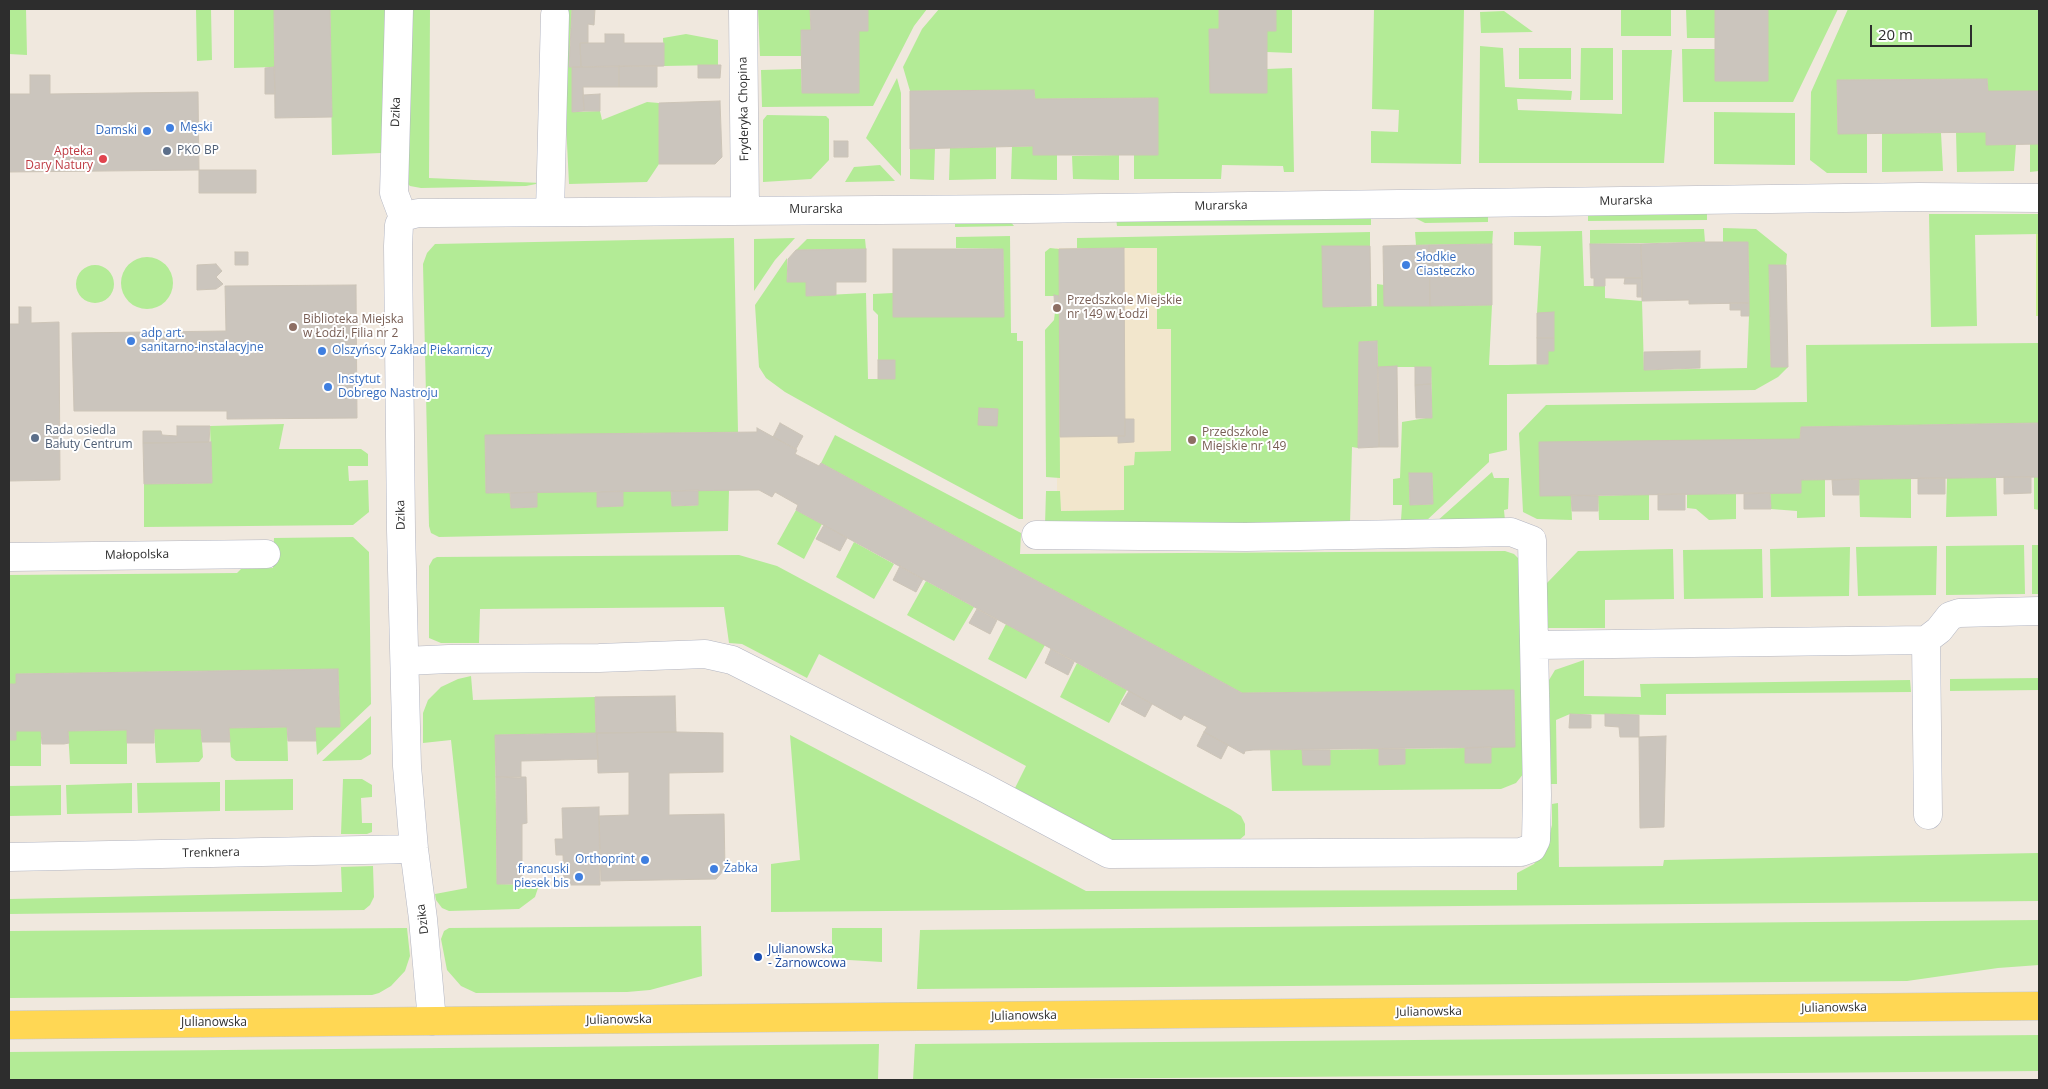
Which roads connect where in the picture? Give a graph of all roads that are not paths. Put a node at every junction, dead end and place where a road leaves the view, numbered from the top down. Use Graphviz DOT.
graph roads {
  1 [pos="399,9"];
  2 [pos="743,9"];
  3 [pos="555,15"];
  4 [pos="2039,198"];
  5 [pos="745,210"];
  6 [pos="550,212"];
  7 [pos="403,217"];
  8 [pos="1036,535"];
  9 [pos="266,554"];
  10 [pos="9,557"];
  11 [pos="2039,611"];
  12 [pos="1926,640"];
  13 [pos="1536,645"];
  14 [pos="405,661"];
  15 [pos="1928,816"];
  16 [pos="414,849"];
  17 [pos="9,856"];
  18 [pos="2039,1006"];
  19 [pos="432,1021"];
  20 [pos="9,1025"];
  1 -- 7 [label="street, Dzika"];
  2 -- 5 [label="street, Fryderyka Chopina"];
  3 -- 6 [label="street"];
  4 -- 5 [label="street, Murarska"];
  5 -- 6 [label="street, Murarska"];
  6 -- 7 [label="street, Murarska"];
  7 -- 14 [label="street, Dzika"];
  8 -- 13 [label="street"];
  9 -- 10 [label="street, Małopolska"];
  11 -- 12 [label="street"];
  12 -- 13 [label="street"];
  12 -- 15 [label="street"];
  13 -- 14 [label="street"];
  14 -- 16 [label="street, Dzika"];
  16 -- 17 [label="street, Trenknera"];
  16 -- 19 [label="street, Dzika"];
  18 -- 19 [label="main road, Julianowska"];
  19 -- 20 [label="main road, Julianowska"];
}
